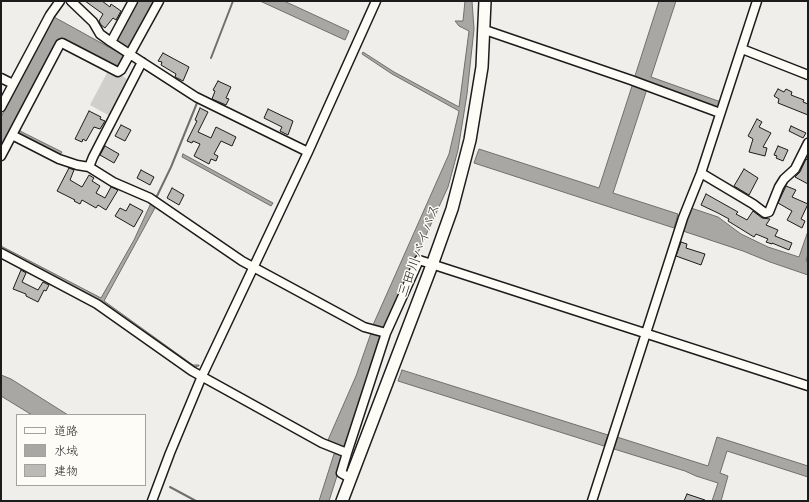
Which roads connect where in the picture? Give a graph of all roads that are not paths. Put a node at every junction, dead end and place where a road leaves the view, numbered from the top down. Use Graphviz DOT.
graph roads {
  1 [pos="60,1"];
  2 [pos="71,1"];
  3 [pos="133,1"];
  4 [pos="159,1"];
  5 [pos="376,1"];
  6 [pos="485,1"];
  7 [pos="757,1"];
  8 [pos="484,30"];
  9 [pos="113,44"];
  10 [pos="742,49"];
  11 [pos="128,53"];
  12 [pos="142,62"];
  13 [pos="808,75"];
  14 [pos="1,78"];
  15 [pos="13,84"];
  16 [pos="1,107"];
  17 [pos="720,113"];
  18 [pos="12,135"];
  19 [pos="808,142"];
  20 [pos="308,152"];
  21 [pos="1,156"];
  22 [pos="89,167"];
  23 [pos="701,173"];
  24 [pos="1,253"];
  25 [pos="432,265"];
  26 [pos="254,267"];
  27 [pos="386,333"];
  28 [pos="645,334"];
  29 [pos="202,376"];
  30 [pos="808,386"];
  31 [pos="347,453"];
  32 [pos="350,478"];
  33 [pos="152,501"];
  34 [pos="342,501"];
  35 [pos="592,501"];
  1 -- 15 [label="street"];
  2 -- 9 [label="street"];
  3 -- 9 [label="street"];
  4 -- 11 [label="street"];
  5 -- 20 [label="street"];
  6 -- 8 [label="highway, 三田川バイパス"];
  7 -- 10 [label="street"];
  8 -- 17 [label="street"];
  8 -- 25 [label="highway, 三田川バイパス"];
  9 -- 11 [label="street"];
  10 -- 13 [label="street"];
  10 -- 17 [label="street"];
  11 -- 12 [label="street"];
  11 -- 18 [label="street"];
  12 -- 20 [label="street"];
  12 -- 22 [label="street"];
  14 -- 15 [label="street"];
  15 -- 16 [label="street"];
  17 -- 23 [label="street"];
  18 -- 21 [label="street"];
  18 -- 22 [label="street"];
  19 -- 23 [label="street"];
  20 -- 26 [label="street"];
  22 -- 26 [label="street"];
  23 -- 28 [label="street"];
  24 -- 29 [label="street"];
  25 -- 27 [label="street"];
  25 -- 28 [label="street"];
  25 -- 32 [label="highway, 三田川バイパス"];
  26 -- 27 [label="street"];
  26 -- 29 [label="street"];
  27 -- 31 [label="street"];
  28 -- 30 [label="street"];
  28 -- 35 [label="street"];
  29 -- 31 [label="street"];
  29 -- 33 [label="street"];
  31 -- 32 [label="street"];
  32 -- 34 [label="highway, 三田川バイパス"];
}
